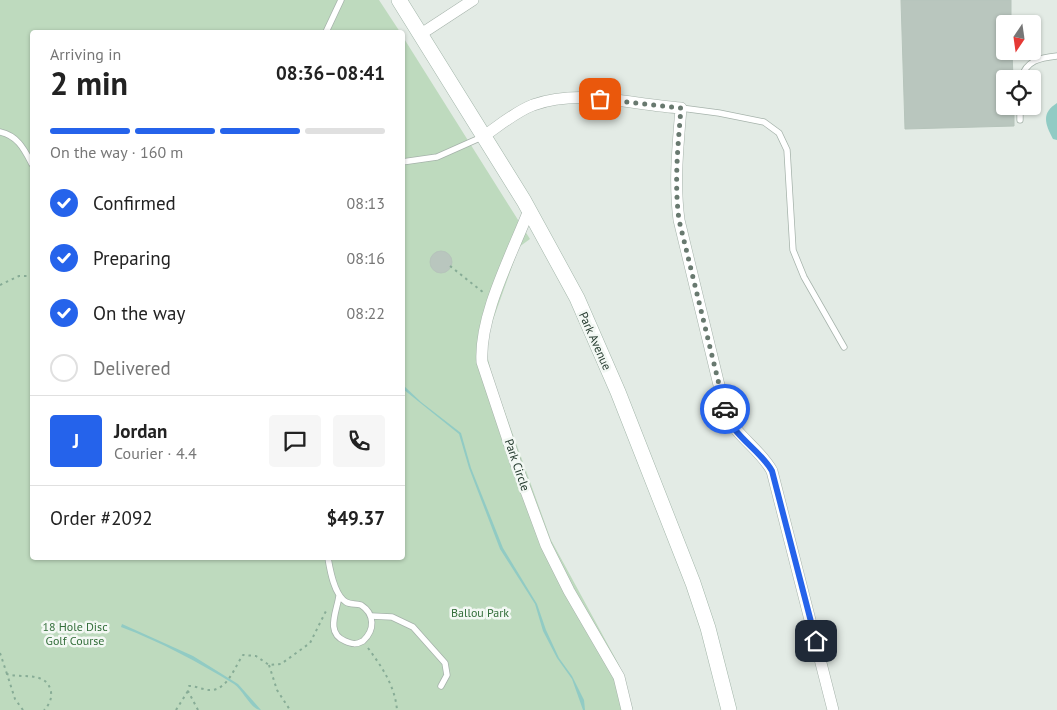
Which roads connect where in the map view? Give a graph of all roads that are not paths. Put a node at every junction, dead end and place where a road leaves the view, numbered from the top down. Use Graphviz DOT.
graph roads {
  1 [pos="342,0"];
  2 [pos="399,0"];
  3 [pos="473,0"];
  4 [pos="327,30"];
  5 [pos="421,34"];
  6 [pos="1057,56"];
  7 [pos="1025,70"];
  8 [pos="681,108"];
  9 [pos="1020,115"];
  10 [pos="1020,120"];
  11 [pos="0,132"];
  12 [pos="484,136"];
  13 [pos="30,160"];
  14 [pos="405,162"];
  15 [pos="529,210"];
  16 [pos="844,347"];
  17 [pos="329,560"];
  18 [pos="339,596"];
  19 [pos="371,616"];
  20 [pos="441,686"];
  21 [pos="627,710"];
  22 [pos="729,710"];
  23 [pos="833,710"];
  1 -- 4 [label="lane"];
  2 -- 5 [label="main road, Park Avenue"];
  3 -- 5 [label="street"];
  5 -- 12 [label="main road, Park Avenue"];
  6 -- 7 [label="lane"];
  8 -- 12 [label="street"];
  8 -- 16 [label="lane"];
  8 -- 23 [label="street"];
  9 -- 10 [label="lane"];
  11 -- 13 [label="lane"];
  12 -- 14 [label="lane"];
  12 -- 15 [label="main road, Park Avenue"];
  15 -- 21 [label="street, Park Circle"];
  15 -- 22 [label="main road, Park Avenue"];
  17 -- 18 [label="lane"];
  18 -- 19 [label="lane"];
  18 -- 19 [label="lane"];
  19 -- 20 [label="lane"];
}
